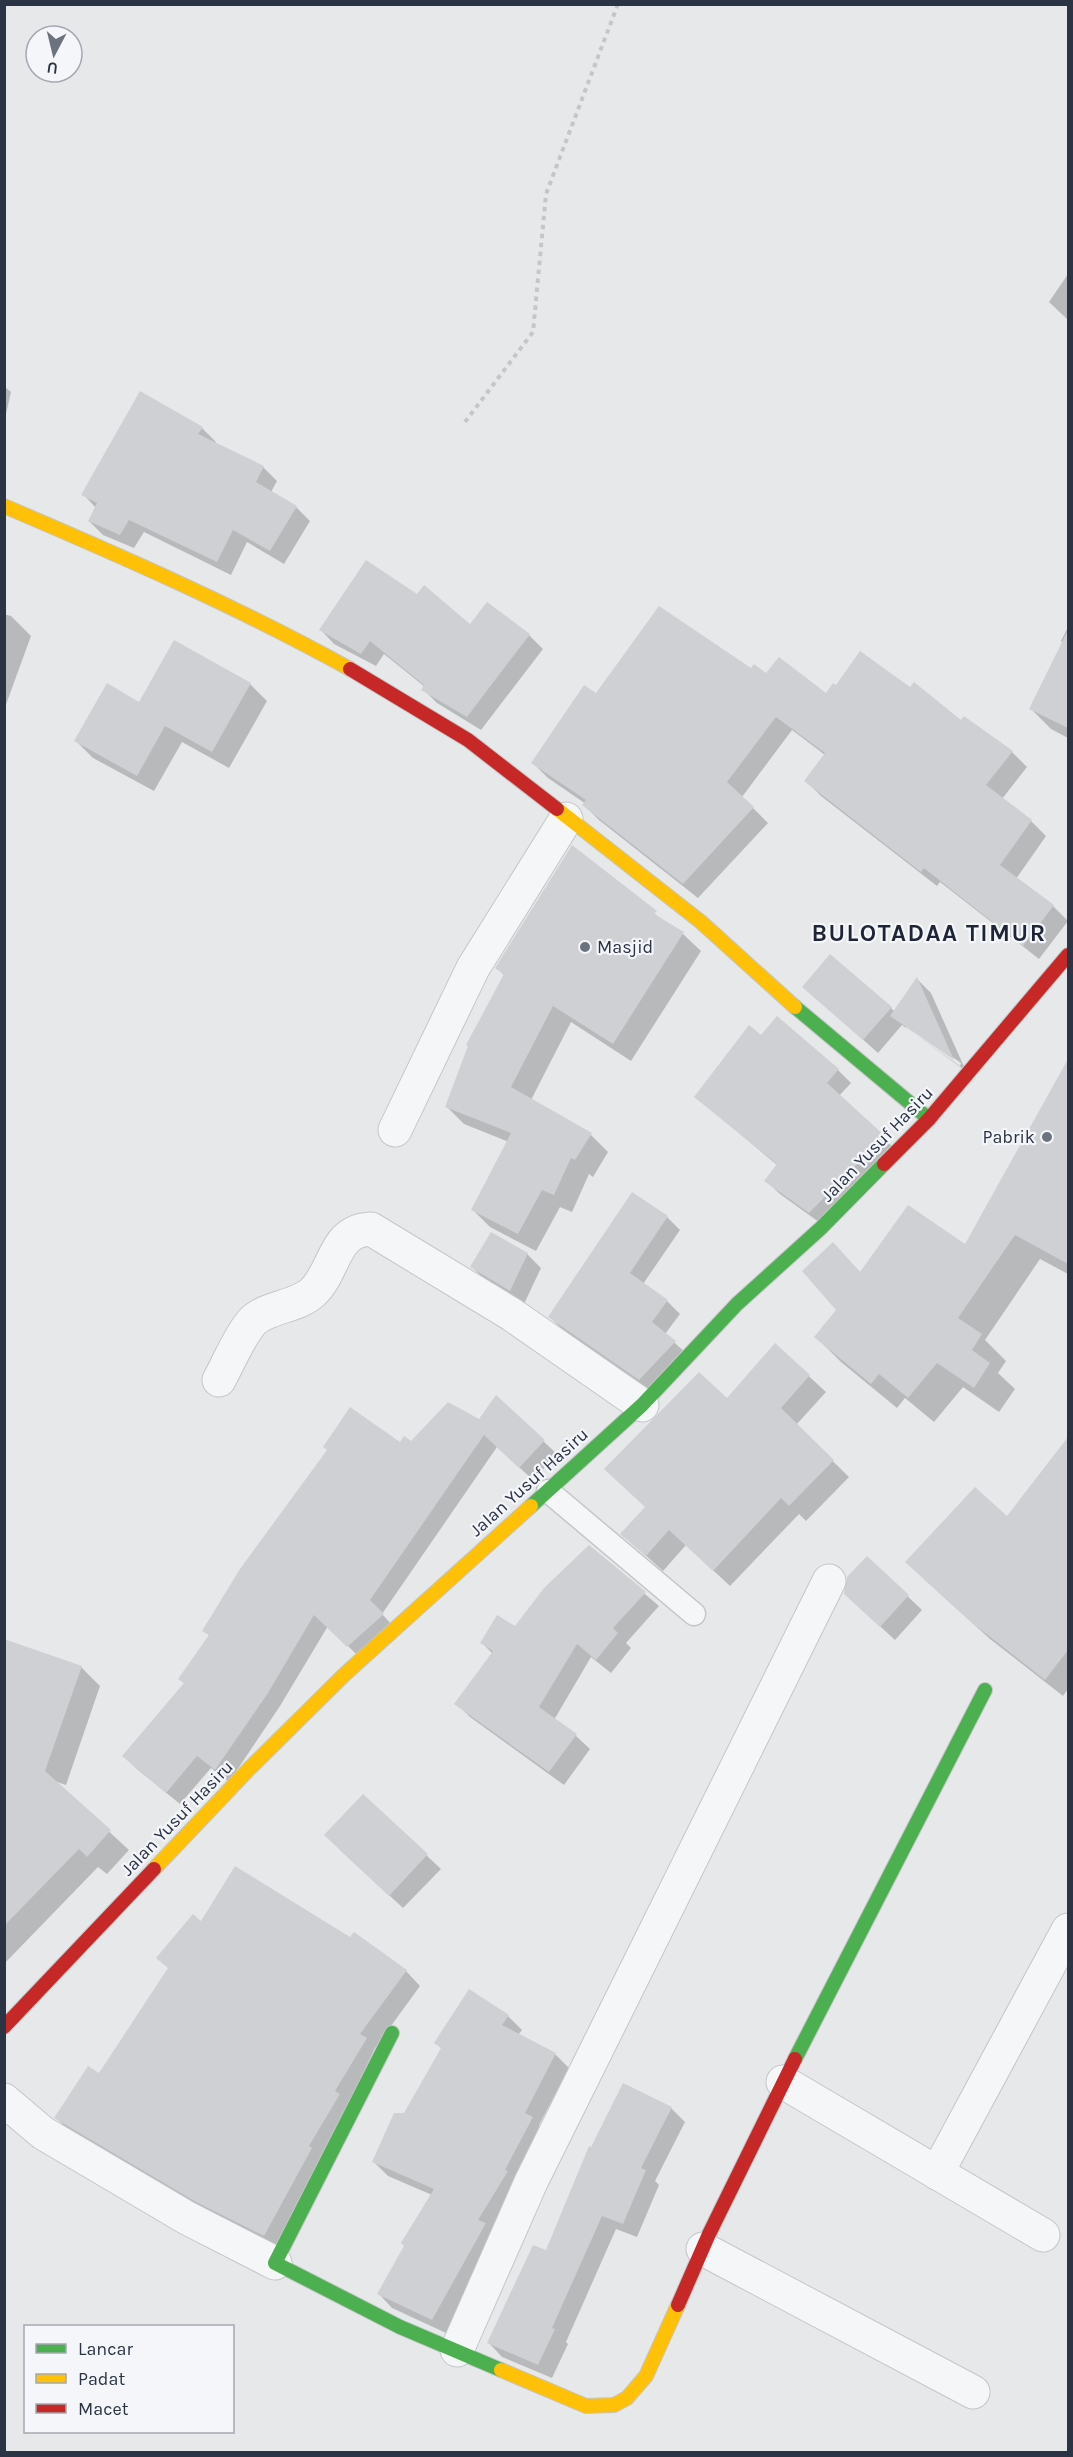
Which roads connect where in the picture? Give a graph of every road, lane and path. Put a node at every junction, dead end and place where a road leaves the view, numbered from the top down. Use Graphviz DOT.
graph roads {
  1 [pos="618,4"];
  2 [pos="465,422"];
  3 [pos="4,506"];
  4 [pos="566,819"];
  5 [pos="1068,955"];
  6 [pos="929,1119"];
  7 [pos="395,1130"];
  8 [pos="219,1380"];
  9 [pos="642,1405"];
  10 [pos="548,1491"];
  11 [pos="829,1581"];
  12 [pos="694,1614"];
  13 [pos="985,1690"];
  14 [pos="1068,1930"];
  15 [pos="4,2027"];
  16 [pos="392,2033"];
  17 [pos="783,2082"];
  18 [pos="4,2100"];
  19 [pos="937,2173"];
  20 [pos="1043,2235"];
  21 [pos="703,2248"];
  22 [pos="275,2263"];
  23 [pos="458,2350"];
  24 [pos="973,2392"];
  1 -- 2 [label="path"];
  3 -- 4 [label="street"];
  4 -- 6 [label="street"];
  4 -- 7 [label="street"];
  5 -- 6 [label="street, Jalan Yusuf Hasiru"];
  6 -- 9 [label="street, Jalan Yusuf Hasiru"];
  8 -- 9 [label="street"];
  9 -- 10 [label="street, Jalan Yusuf Hasiru"];
  10 -- 12 [label="lane"];
  10 -- 15 [label="street, Jalan Yusuf Hasiru"];
  11 -- 23 [label="street"];
  13 -- 17 [label="street"];
  14 -- 19 [label="street"];
  16 -- 22 [label="street"];
  17 -- 19 [label="street"];
  17 -- 21 [label="street"];
  18 -- 22 [label="street"];
  19 -- 20 [label="street"];
  21 -- 23 [label="street"];
  21 -- 24 [label="street"];
  22 -- 23 [label="street"];
}
